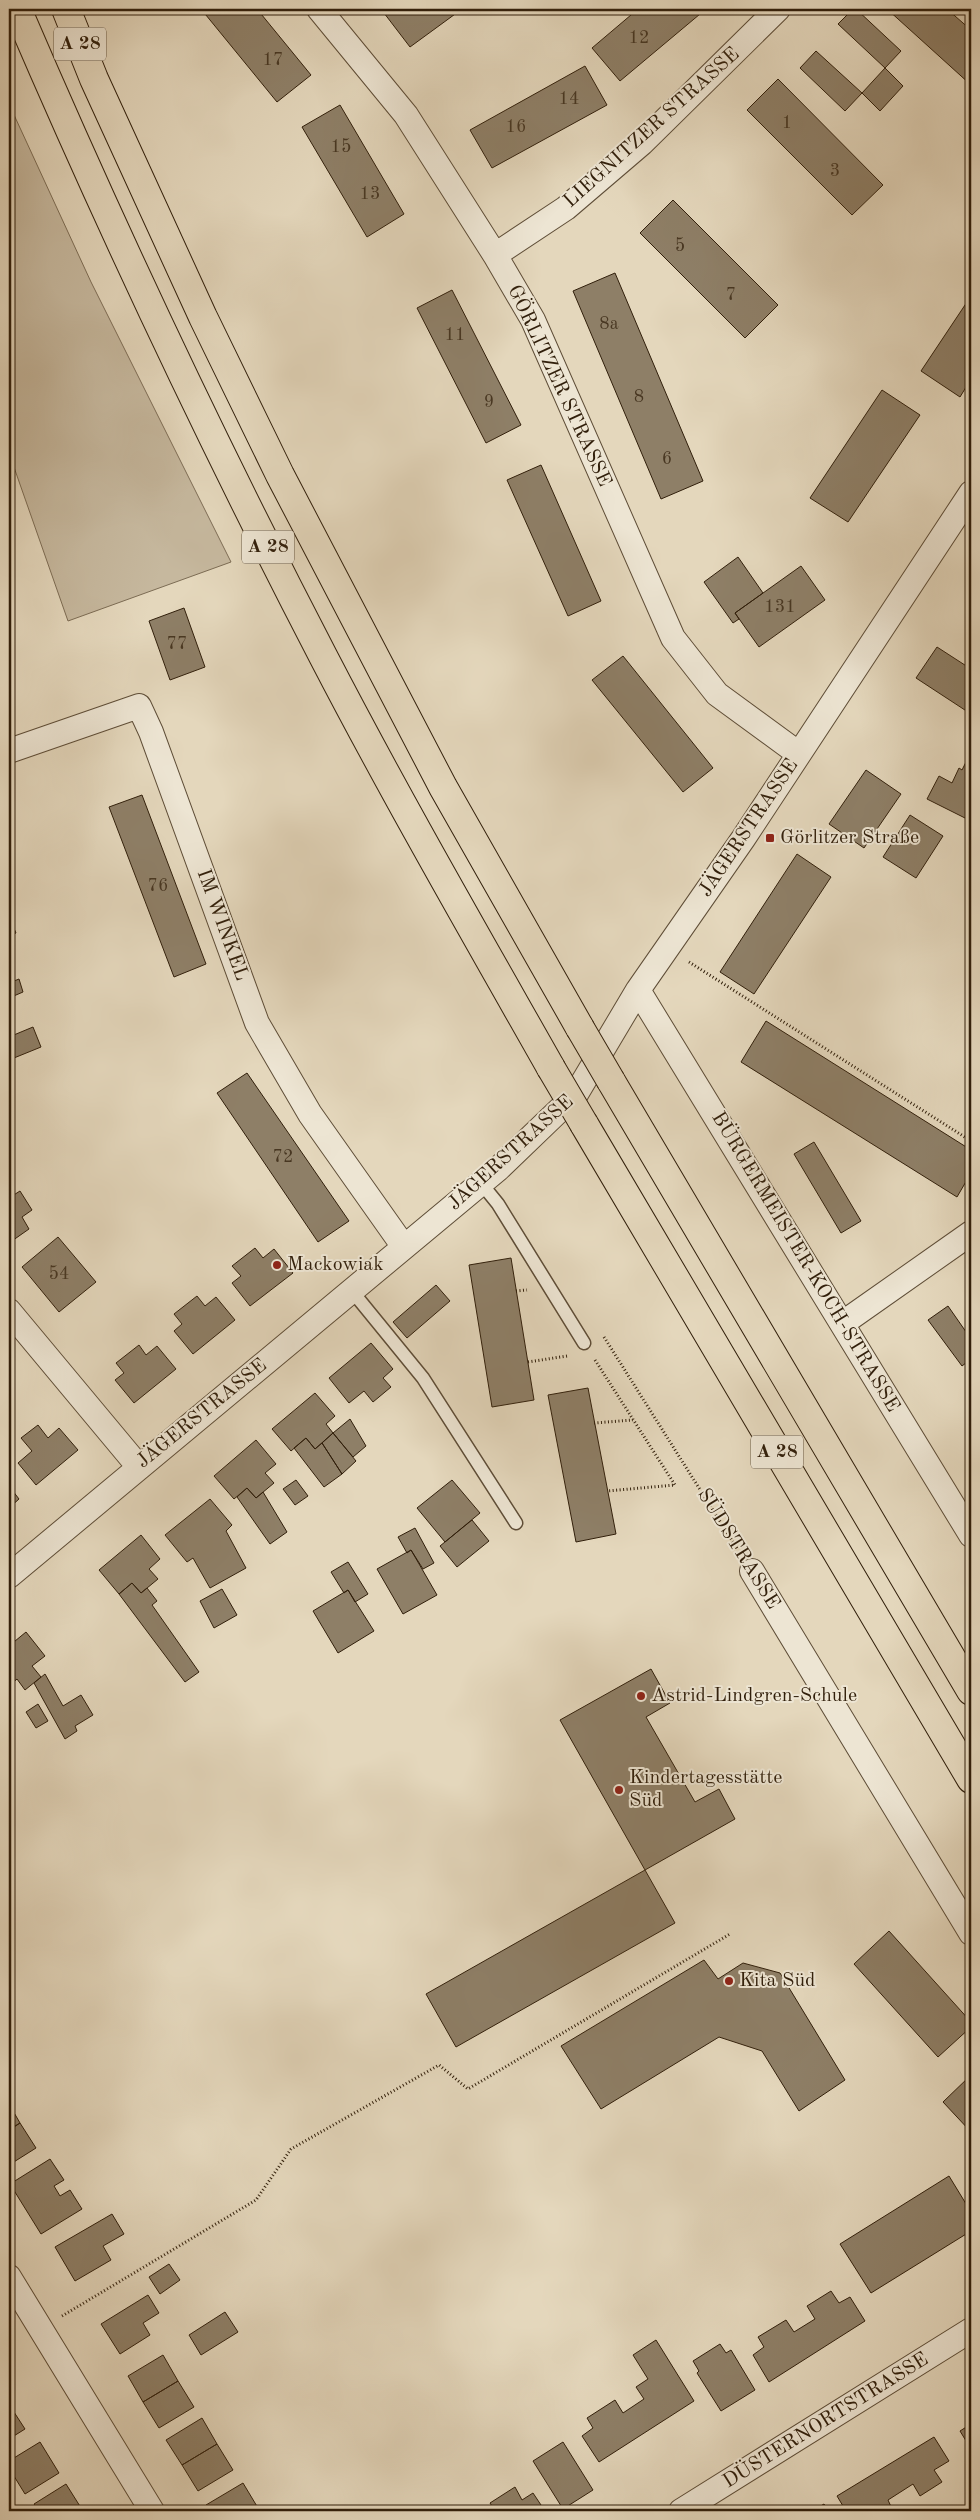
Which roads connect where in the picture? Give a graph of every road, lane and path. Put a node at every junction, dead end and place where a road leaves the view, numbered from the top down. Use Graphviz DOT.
graph roads {
  1 [pos="17,9"];
  2 [pos="66,9"];
  3 [pos="318,9"];
  4 [pos="778,9"];
  5 [pos="495,255"];
  6 [pos="971,493"];
  7 [pos="9,751"];
  8 [pos="798,754"];
  9 [pos="667,948"];
  10 [pos="638,990"];
  11 [pos="971,1141"];
  12 [pos="481,1183"];
  13 [pos="971,1233"];
  14 [pos="404,1247"];
  15 [pos="352,1291"];
  16 [pos="9,1311"];
  17 [pos="843,1323"];
  18 [pos="600,1331"];
  19 [pos="587,1347"];
  20 [pos="528,1362"];
  21 [pos="633,1420"];
  22 [pos="594,1423"];
  23 [pos="139,1466"];
  24 [pos="607,1491"];
  25 [pos="516,1523"];
  26 [pos="971,1535"];
  27 [pos="752,1571"];
  28 [pos="9,1576"];
  29 [pos="971,1691"];
  30 [pos="971,1779"];
  31 [pos="971,1933"];
  32 [pos="730,1934"];
  33 [pos="11,2286"];
  34 [pos="41,2330"];
  35 [pos="971,2330"];
  36 [pos="152,2511"];
  37 [pos="681,2511"];
  1 -- 30 [label="highway, A 28, bridge"];
  2 -- 29 [label="highway, A 28, bridge"];
  3 -- 5 [label="street, GÖRLITZER STRASSE"];
  4 -- 5 [label="street, LIEGNITZER STRASSE"];
  5 -- 8 [label="street, GÖRLITZER STRASSE"];
  6 -- 8 [label="street, JÄGERSTRASSE"];
  7 -- 14 [label="street, IM WINKEL"];
  8 -- 9 [label="street, JÄGERSTRASSE"];
  9 -- 10 [label="street, JÄGERSTRASSE"];
  9 -- 11 [label="path"];
  10 -- 12 [label="street, JÄGERSTRASSE"];
  10 -- 17 [label="street, BÜRGERMEISTER-KOCH-STRASSE"];
  12 -- 14 [label="street, JÄGERSTRASSE"];
  12 -- 19 [label="lane"];
  13 -- 17 [label="street"];
  14 -- 15 [label="street, JÄGERSTRASSE"];
  15 -- 23 [label="street, JÄGERSTRASSE"];
  15 -- 25 [label="lane"];
  16 -- 23 [label="street"];
  17 -- 26 [label="street, BÜRGERMEISTER-KOCH-STRASSE"];
  18 -- 27 [label="path, SÜDSTRASSE"];
  19 -- 20 [label="path"];
  19 -- 21 [label="path"];
  21 -- 22 [label="path"];
  21 -- 24 [label="path"];
  23 -- 28 [label="street, JÄGERSTRASSE"];
  27 -- 31 [label="street, SÜDSTRASSE"];
  32 -- 34 [label="path"];
  33 -- 34 [label="street"];
  34 -- 36 [label="street"];
  35 -- 37 [label="street, DÜSTERNORTSTRASSE"];
}
